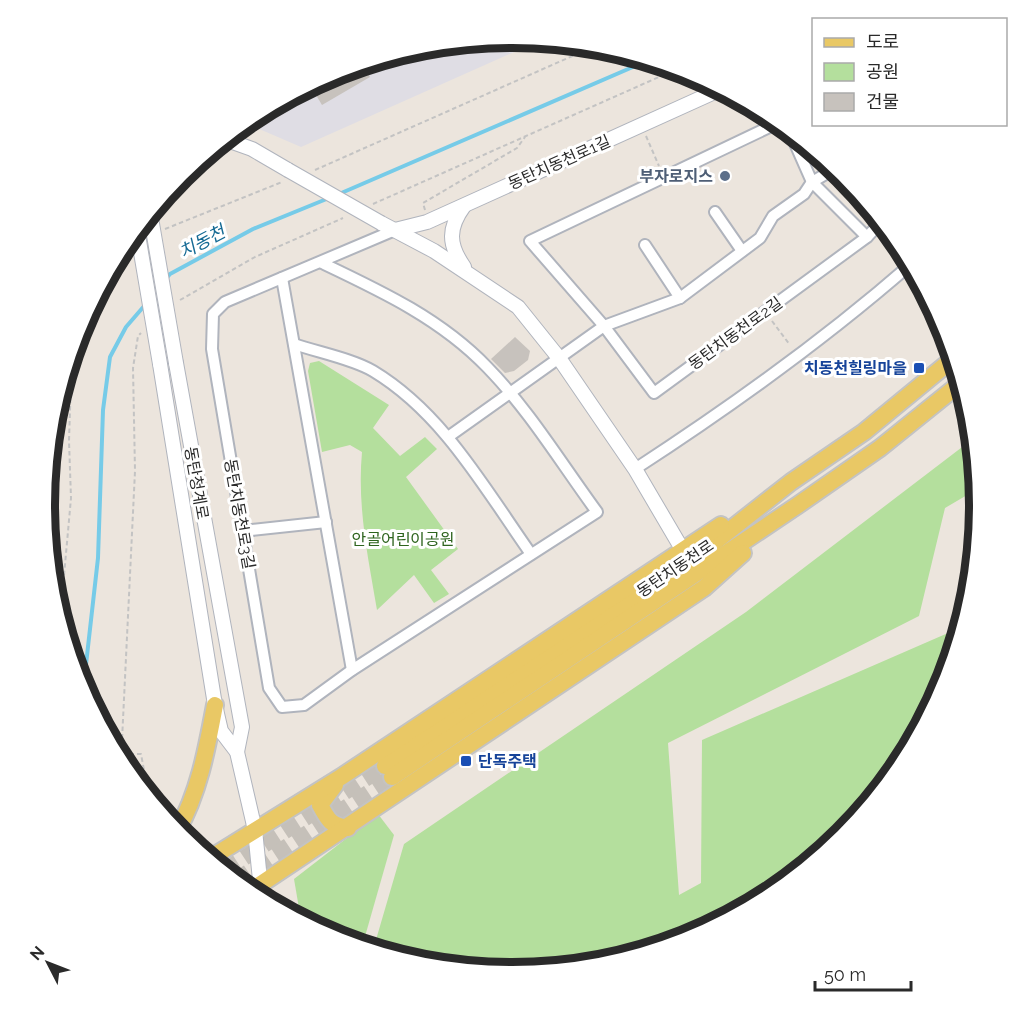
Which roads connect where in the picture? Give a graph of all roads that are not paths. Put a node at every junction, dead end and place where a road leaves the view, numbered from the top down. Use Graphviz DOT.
graph roads {
  1 [pos="711,93"];
  2 [pos="770,127"];
  3 [pos="234,143"];
  4 [pos="797,148"];
  5 [pos="827,173"];
  6 [pos="812,182"];
  7 [pos="465,204"];
  8 [pos="715,212"];
  9 [pos="152,224"];
  10 [pos="876,228"];
  11 [pos="395,230"];
  12 [pos="867,237"];
  13 [pos="139,242"];
  14 [pos="645,245"];
  15 [pos="742,251"];
  16 [pos="322,263"];
  17 [pos="905,270"];
  18 [pos="469,273"];
  19 [pos="282,278"];
  20 [pos="680,298"];
  21 [pos="604,326"];
  22 [pos="294,344"];
  23 [pos="559,358"];
  24 [pos="947,363"];
  25 [pos="954,388"];
  26 [pos="510,393"];
  27 [pos="448,436"];
  28 [pos="635,469"];
  29 [pos="791,482"];
  30 [pos="798,505"];
  31 [pos="326,522"];
  32 [pos="243,531"];
  33 [pos="682,549"];
  34 [pos="531,554"];
  35 [pos="352,670"];
  36 [pos="215,705"];
  37 [pos="237,752"];
  38 [pos="341,777"];
  39 [pos="182,822"];
  40 [pos="348,828"];
  41 [pos="255,830"];
  42 [pos="217,854"];
  43 [pos="256,884"];
  44 [pos="262,889"];
  1 -- 7 [label="street, 동탄치동천로1길"];
  2 -- 21 [label="street, 동탄치동천로2길"];
  3 -- 11 [label="street, bridge"];
  4 -- 6 [label="street"];
  5 -- 6 [label="street"];
  6 -- 12 [label="street"];
  6 -- 15 [label="street"];
  7 -- 11 [label="street, 동탄치동천로1길"];
  7 -- 18 [label="street"];
  8 -- 15 [label="street"];
  9 -- 37 [label="street, 동탄청계로, bridge"];
  10 -- 12 [label="street, 동탄치동천로2길"];
  11 -- 16 [label="street, 동탄치동천로3길"];
  11 -- 18 [label="street"];
  12 -- 21 [label="street, 동탄치동천로2길"];
  13 -- 36 [label="street, 동탄청계로, bridge"];
  14 -- 20 [label="street"];
  15 -- 20 [label="street"];
  16 -- 19 [label="street, 동탄치동천로3길"];
  16 -- 26 [label="street, 동탄치동천로3길"];
  17 -- 28 [label="street"];
  18 -- 23 [label="street"];
  19 -- 22 [label="street"];
  19 -- 32 [label="street, 동탄치동천로3길"];
  20 -- 21 [label="street"];
  21 -- 23 [label="street"];
  22 -- 27 [label="street"];
  22 -- 31 [label="street"];
  23 -- 26 [label="street"];
  23 -- 28 [label="street"];
  24 -- 29 [label="main road, 동탄치동천로"];
  25 -- 30 [label="main road, 동탄치동천로"];
  26 -- 27 [label="street"];
  26 -- 34 [label="street, 동탄치동천로3길"];
  27 -- 34 [label="street"];
  28 -- 33 [label="street"];
  29 -- 30 [label="main road, 동탄치동천로"];
  29 -- 33 [label="main road"];
  30 -- 40 [label="main road"];
  31 -- 32 [label="street"];
  31 -- 35 [label="street"];
  32 -- 35 [label="street, 동탄치동천로3길"];
  33 -- 38 [label="main road"];
  34 -- 35 [label="street, 동탄치동천로3길"];
  36 -- 37 [label="street, 동탄청계로"];
  36 -- 39 [label="main road"];
  37 -- 41 [label="street, 동탄청계로"];
  38 -- 40 [label="main road"];
  38 -- 41 [label="main road"];
  40 -- 44 [label="main road"];
  41 -- 42 [label="main road"];
  41 -- 43 [label="street, 동탄청계로"];
}
